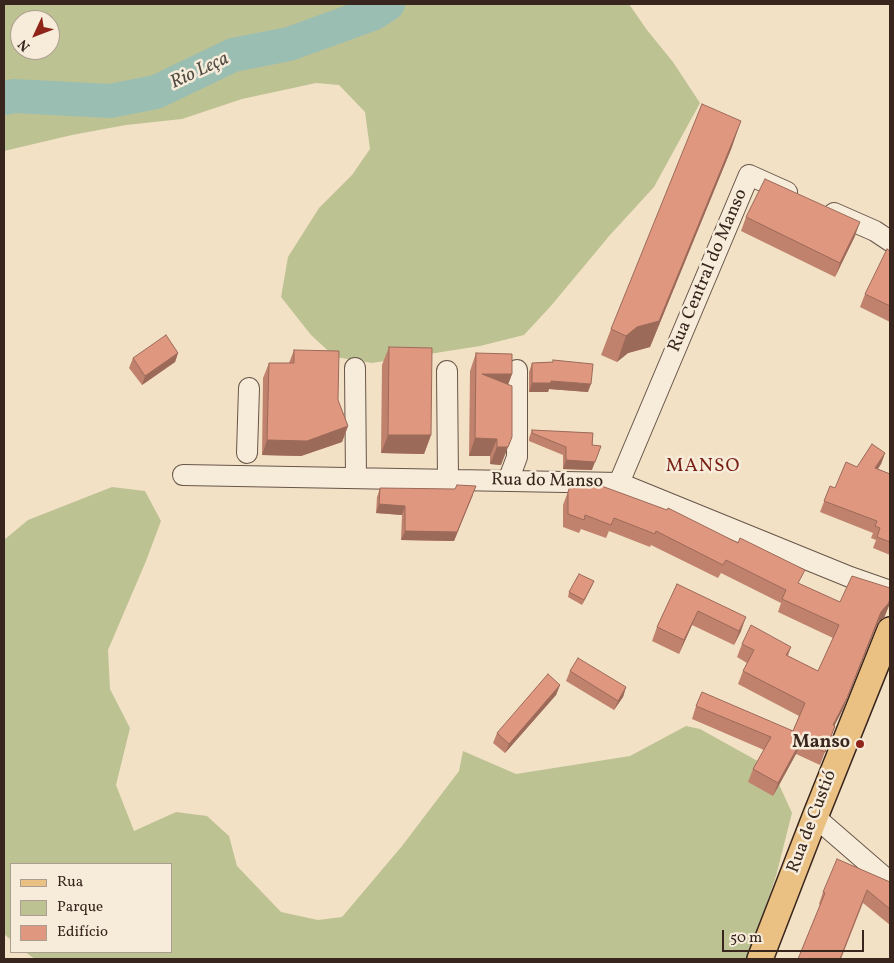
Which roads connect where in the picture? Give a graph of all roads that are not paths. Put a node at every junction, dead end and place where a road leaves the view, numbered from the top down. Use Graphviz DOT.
graph roads {
  1 [pos="890,241"];
  2 [pos="355,368"];
  3 [pos="518,370"];
  4 [pos="447,371"];
  5 [pos="248,388"];
  6 [pos="248,466"];
  7 [pos="183,475"];
  8 [pos="356,478"];
  9 [pos="448,480"];
  10 [pos="508,481"];
  11 [pos="619,484"];
  12 [pos="890,590"];
  13 [pos="890,630"];
  14 [pos="815,817"];
  15 [pos="890,882"];
  16 [pos="760,959"];
  1 -- 11 [label="street, Rua Central do Manso"];
  2 -- 8 [label="street"];
  3 -- 10 [label="street"];
  4 -- 9 [label="street"];
  5 -- 6 [label="street"];
  6 -- 7 [label="street, Rua do Manso"];
  6 -- 8 [label="street, Rua do Manso"];
  8 -- 9 [label="street, Rua do Manso"];
  9 -- 10 [label="street, Rua do Manso"];
  10 -- 11 [label="street, Rua do Manso"];
  11 -- 12 [label="street, Rua do Manso"];
  13 -- 14 [label="main road, Rua de Custió"];
  14 -- 15 [label="street"];
  14 -- 16 [label="main road, Rua de Custió"];
}
